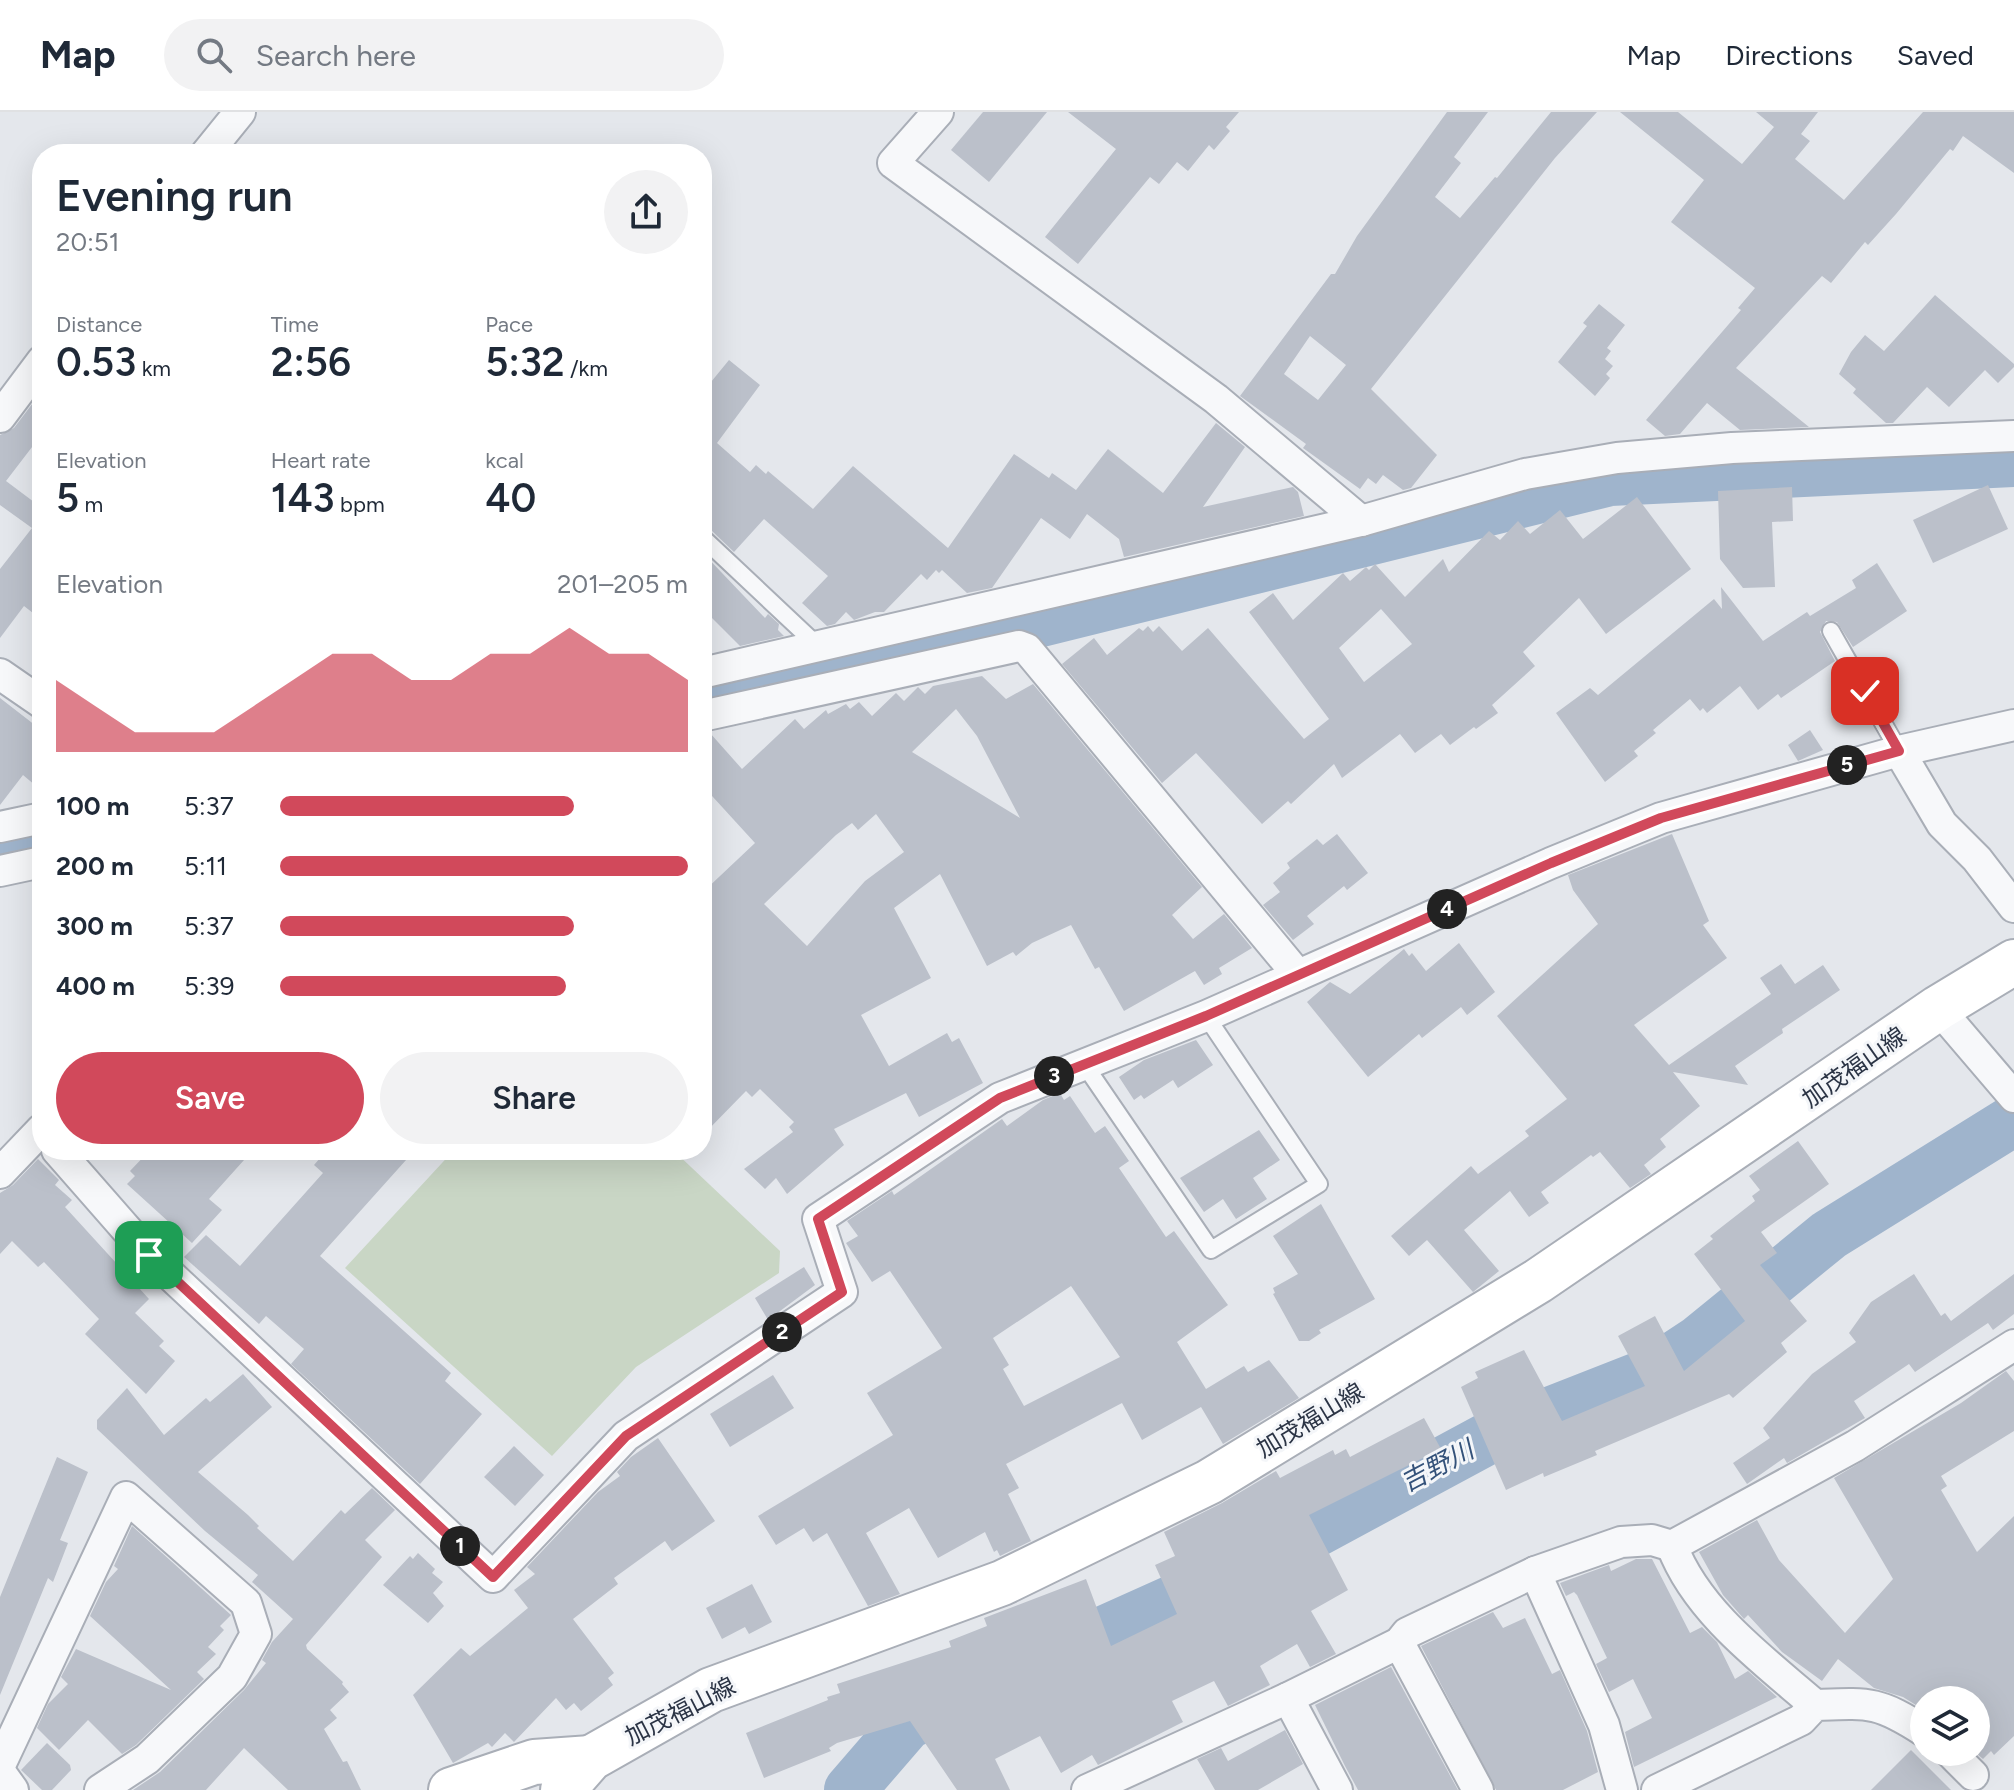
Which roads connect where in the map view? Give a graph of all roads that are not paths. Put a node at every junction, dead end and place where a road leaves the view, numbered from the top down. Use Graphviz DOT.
graph roads {
  1 [pos="240,112"];
  2 [pos="938,112"];
  3 [pos="214,144"];
  4 [pos="32,374"];
  5 [pos="0,417"];
  6 [pos="2014,436"];
  7 [pos="1361,521"];
  8 [pos="712,546"];
  9 [pos="1831,631"];
  10 [pos="819,647"];
  11 [pos="712,671"];
  12 [pos="0,674"];
  13 [pos="32,696"];
  14 [pos="712,714"];
  15 [pos="2014,725"];
  16 [pos="1899,751"];
  17 [pos="32,820"];
  18 [pos="0,827"];
  19 [pos="32,864"];
  20 [pos="0,871"];
  21 [pos="2014,907"];
  22 [pos="2014,962"];
  23 [pos="1298,975"];
  24 [pos="1938,1008"];
  25 [pos="1206,1016"];
  26 [pos="1084,1064"];
  27 [pos="2014,1097"];
  28 [pos="32,1147"];
  29 [pos="66,1160"];
  30 [pos="0,1173"];
  31 [pos="2014,1345"];
  32 [pos="1672,1546"];
  33 [pos="1535,1572"];
  34 [pos="1399,1643"];
  35 [pos="1288,1698"];
  36 [pos="1815,1705"];
  37 [pos="1910,1722"];
  38 [pos="0,1765"];
  39 [pos="1964,1766"];
  40 [pos="0,1772"];
  41 [pos="577,1774"];
  42 [pos="1973,1775"];
  43 [pos="13,1790"];
  44 [pos="100,1790"];
  45 [pos="451,1790"];
  46 [pos="1087,1790"];
  47 [pos="1337,1790"];
  48 [pos="1478,1790"];
  49 [pos="1622,1790"];
  50 [pos="1657,1790"];
  1 -- 3 [label="street"];
  2 -- 7 [label="street"];
  4 -- 5 [label="street"];
  6 -- 7 [label="street"];
  7 -- 10 [label="street"];
  8 -- 10 [label="lane"];
  9 -- 16 [label="lane"];
  10 -- 11 [label="street"];
  12 -- 13 [label="street"];
  14 -- 23 [label="street"];
  15 -- 16 [label="street"];
  16 -- 21 [label="street"];
  16 -- 23 [label="street"];
  17 -- 18 [label="street"];
  19 -- 20 [label="street"];
  22 -- 24 [label="main road, 加茂福山線"];
  23 -- 25 [label="street"];
  24 -- 27 [label="street"];
  24 -- 41 [label="main road, 加茂福山線"];
  25 -- 26 [label="street"];
  25 -- 26 [label="lane"];
  26 -- 29 [label="street"];
  28 -- 30 [label="street"];
  31 -- 32 [label="street"];
  32 -- 33 [label="street"];
  32 -- 36 [label="street"];
  33 -- 34 [label="street"];
  33 -- 49 [label="street"];
  34 -- 35 [label="street"];
  34 -- 48 [label="street"];
  35 -- 46 [label="street"];
  35 -- 47 [label="street"];
  36 -- 37 [label="street"];
  36 -- 50 [label="street"];
  38 -- 44 [label="street"];
  39 -- 42 [label="street"];
  40 -- 43 [label="street"];
  41 -- 45 [label="main road"];
}
